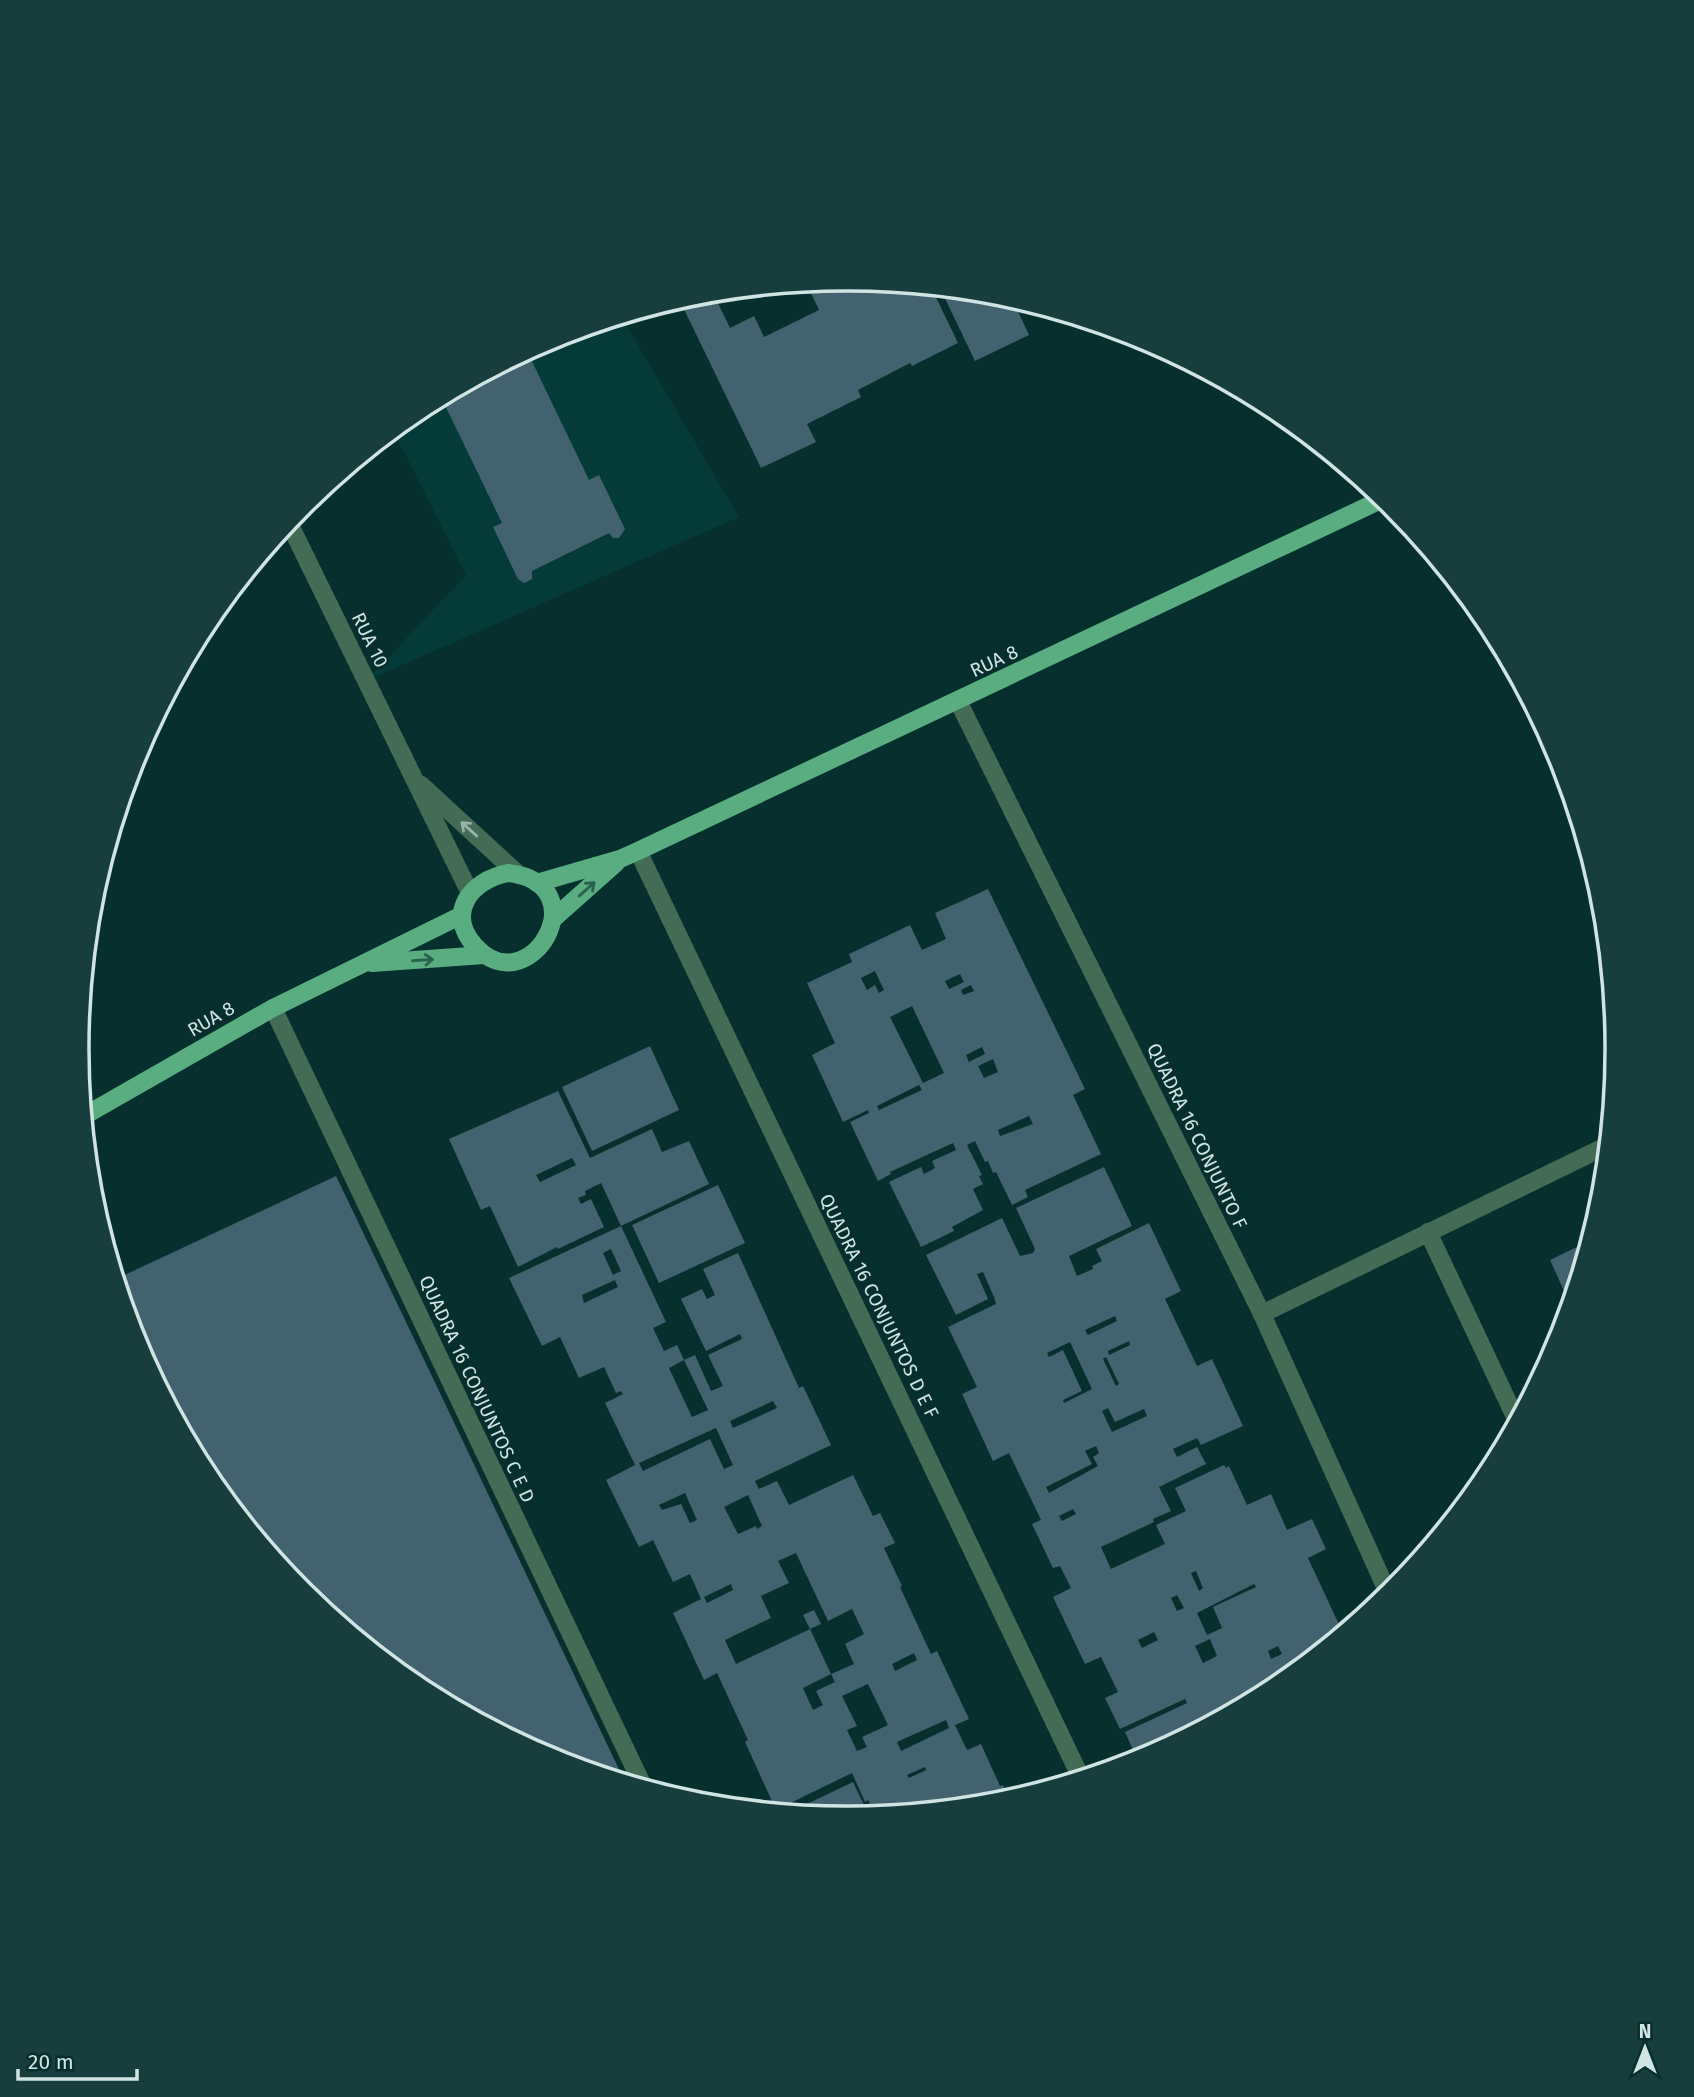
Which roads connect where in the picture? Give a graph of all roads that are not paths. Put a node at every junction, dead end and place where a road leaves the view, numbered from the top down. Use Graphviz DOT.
graph roads {
  1 [pos="1373,504"];
  2 [pos="293,532"];
  3 [pos="958,701"];
  4 [pos="414,778"];
  5 [pos="638,851"];
  6 [pos="620,859"];
  7 [pos="519,875"];
  8 [pos="537,883"];
  9 [pos="470,893"];
  10 [pos="462,915"];
  11 [pos="553,919"];
  12 [pos="484,955"];
  13 [pos="362,964"];
  14 [pos="273,1008"];
  15 [pos="92,1111"];
  16 [pos="1597,1150"];
  17 [pos="1428,1232"];
  18 [pos="1262,1314"];
  19 [pos="1512,1411"];
  20 [pos="1384,1583"];
  21 [pos="1077,1770"];
  22 [pos="638,1776"];
  1 -- 3 [label="main road, RUA 8"];
  2 -- 4 [label="street, RUA 10"];
  3 -- 5 [label="main road, RUA 8"];
  3 -- 18 [label="street, QUADRA 16 CONJUNTO F"];
  7 -- 4 [label="street, RUA 10, one-way"];
  4 -- 9 [label="street, RUA 10"];
  5 -- 6 [label="main road, RUA 8"];
  5 -- 21 [label="street, QUADRA 16 CONJUNTOS D E F"];
  6 -- 8 [label="main road, RUA 8"];
  11 -- 6 [label="main road, RUA 8, one-way"];
  7 -- 8 [label="main road"];
  7 -- 9 [label="main road"];
  8 -- 11 [label="main road"];
  9 -- 10 [label="main road"];
  10 -- 12 [label="main road"];
  10 -- 13 [label="main road, RUA 8"];
  11 -- 12 [label="main road"];
  13 -- 12 [label="main road, RUA 8, one-way"];
  13 -- 14 [label="main road, RUA 8"];
  14 -- 15 [label="main road, RUA 8"];
  14 -- 22 [label="street, QUADRA 16 CONJUNTOS C E D"];
  16 -- 17 [label="street"];
  17 -- 18 [label="street"];
  17 -- 19 [label="street"];
  18 -- 20 [label="street, QUADRA 16 CONJUNTO F"];
}
